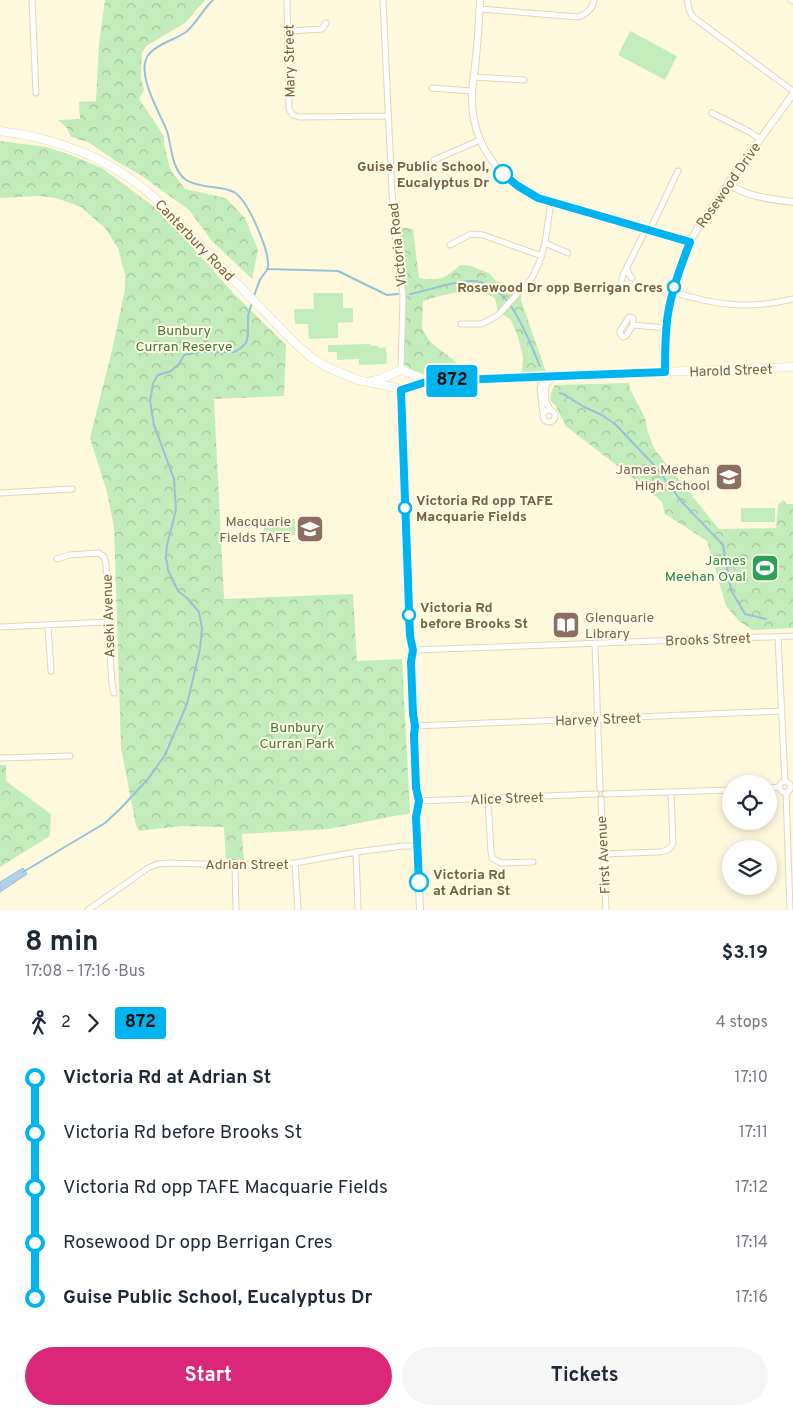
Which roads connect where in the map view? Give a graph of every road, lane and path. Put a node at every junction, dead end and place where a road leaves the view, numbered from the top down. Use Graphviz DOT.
graph roads {
  1 [pos="32,0"];
  2 [pos="288,0"];
  3 [pos="383,0"];
  4 [pos="480,0"];
  5 [pos="594,0"];
  6 [pos="688,0"];
  7 [pos="480,10"];
  8 [pos="326,23"];
  9 [pos="288,31"];
  10 [pos="474,77"];
  11 [pos="524,80"];
  12 [pos="432,88"];
  13 [pos="472,91"];
  14 [pos="793,92"];
  15 [pos="36,93"];
  16 [pos="712,113"];
  17 [pos="388,116"];
  18 [pos="0,131"];
  19 [pos="760,139"];
  20 [pos="480,140"];
  21 [pos="434,160"];
  22 [pos="678,171"];
  23 [pos="728,184"];
  24 [pos="551,202"];
  25 [pos="793,202"];
  26 [pos="648,229"];
  27 [pos="690,242"];
  28 [pos="546,243"];
  29 [pos="450,245"];
  30 [pos="568,253"];
  31 [pos="542,256"];
  32 [pos="627,267"];
  33 [pos="632,278"];
  34 [pos="621,283"];
  35 [pos="673,292"];
  36 [pos="793,299"];
  37 [pos="461,324"];
  38 [pos="633,325"];
  39 [pos="666,328"];
  40 [pos="793,367"];
  41 [pos="401,372"];
  42 [pos="665,372"];
  43 [pos="528,377"];
  44 [pos="370,381"];
  45 [pos="429,381"];
  46 [pos="544,381"];
  47 [pos="401,388"];
  48 [pos="540,390"];
  49 [pos="550,410"];
  50 [pos="543,414"];
  51 [pos="72,489"];
  52 [pos="0,493"];
  53 [pos="57,559"];
  54 [pos="108,622"];
  55 [pos="48,625"];
  56 [pos="0,627"];
  57 [pos="793,636"];
  58 [pos="778,637"];
  59 [pos="595,643"];
  60 [pos="413,650"];
  61 [pos="51,671"];
  62 [pos="114,693"];
  63 [pos="782,712"];
  64 [pos="598,719"];
  65 [pos="415,726"];
  66 [pos="70,756"];
  67 [pos="0,758"];
  68 [pos="785,782"];
  69 [pos="777,787"];
  70 [pos="780,787"];
  71 [pos="792,787"];
  72 [pos="600,790"];
  73 [pos="722,790"];
  74 [pos="786,792"];
  75 [pos="671,793"];
  76 [pos="596,794"];
  77 [pos="605,794"];
  78 [pos="488,799"];
  79 [pos="600,799"];
  80 [pos="419,801"];
  81 [pos="417,846"];
  82 [pos="356,852"];
  83 [pos="603,854"];
  84 [pos="533,862"];
  85 [pos="295,863"];
  86 [pos="234,865"];
  87 [pos="88,910"];
  88 [pos="236,910"];
  89 [pos="298,910"];
  90 [pos="358,910"];
  91 [pos="420,910"];
  92 [pos="606,910"];
  93 [pos="790,910"];
  1 -- 15 [label="street"];
  2 -- 9 [label="street, Mary Street"];
  3 -- 17 [label="street, Victoria Road"];
  4 -- 7 [label="street"];
  5 -- 7 [label="street"];
  6 -- 14 [label="street"];
  7 -- 10 [label="street"];
  8 -- 9 [label="street"];
  9 -- 17 [label="street, Mary Street"];
  10 -- 11 [label="street"];
  10 -- 13 [label="street"];
  12 -- 13 [label="street"];
  13 -- 20 [label="street"];
  14 -- 19 [label="street, Rosewood Drive"];
  16 -- 19 [label="street"];
  17 -- 41 [label="street, Victoria Road"];
  18 -- 44 [label="main road, Canterbury Road"];
  19 -- 23 [label="street, Rosewood Drive"];
  20 -- 21 [label="street"];
  20 -- 24 [label="street"];
  22 -- 26 [label="street"];
  23 -- 25 [label="street"];
  23 -- 27 [label="street, Rosewood Drive"];
  24 -- 26 [label="street"];
  24 -- 28 [label="street"];
  26 -- 27 [label="street"];
  26 -- 32 [label="street"];
  27 -- 35 [label="street, Rosewood Drive"];
  28 -- 30 [label="street"];
  28 -- 31 [label="street"];
  29 -- 31 [label="street"];
  31 -- 37 [label="street"];
  32 -- 33 [label="street"];
  32 -- 34 [label="street"];
  35 -- 36 [label="street"];
  35 -- 39 [label="street, Rosewood Drive"];
  38 -- 39 [label="street"];
  39 -- 42 [label="street, Rosewood Drive"];
  40 -- 42 [label="main road, Harold Street"];
  41 -- 44 [label="main road"];
  41 -- 45 [label="main road, Harold Street"];
  41 -- 47 [label="main road"];
  41 -- 47 [label="main road"];
  42 -- 46 [label="main road, Harold Street"];
  43 -- 45 [label="main road, Harold Street"];
  43 -- 46 [label="main road, Harold Street"];
  43 -- 48 [label="street"];
  44 -- 47 [label="main road, Canterbury Road"];
  45 -- 47 [label="main road, Harold Street"];
  46 -- 48 [label="street"];
  46 -- 49 [label="street"];
  47 -- 60 [label="street"];
  48 -- 50 [label="street"];
  49 -- 50 [label="street"];
  49 -- 50 [label="street"];
  51 -- 52 [label="street"];
  53 -- 54 [label="street, Aseki Avenue"];
  54 -- 55 [label="street"];
  54 -- 62 [label="street, Aseki Avenue"];
  55 -- 56 [label="street"];
  55 -- 61 [label="street"];
  57 -- 58 [label="street, Brooks Street"];
  58 -- 59 [label="street, Brooks Street"];
  58 -- 63 [label="street"];
  59 -- 60 [label="street, Brooks Street"];
  59 -- 64 [label="street"];
  60 -- 65 [label="street"];
  63 -- 64 [label="street, Harvey Street"];
  63 -- 68 [label="street"];
  64 -- 65 [label="street, Harvey Street"];
  64 -- 72 [label="street"];
  65 -- 80 [label="street"];
  66 -- 67 [label="street"];
  68 -- 70 [label="street"];
  68 -- 71 [label="street"];
  69 -- 70 [label="street"];
  70 -- 74 [label="street"];
  71 -- 74 [label="street"];
  72 -- 76 [label="street"];
  72 -- 77 [label="street"];
  73 -- 75 [label="street"];
  74 -- 93 [label="street"];
  75 -- 77 [label="street"];
  75 -- 83 [label="street"];
  76 -- 78 [label="street, Alice Street"];
  76 -- 79 [label="street"];
  77 -- 79 [label="street"];
  78 -- 80 [label="street, Alice Street"];
  78 -- 84 [label="street"];
  79 -- 83 [label="street, First Avenue"];
  80 -- 81 [label="street"];
  81 -- 82 [label="street, Adrian Street"];
  81 -- 91 [label="street"];
  82 -- 85 [label="street, Adrian Street"];
  82 -- 90 [label="street"];
  83 -- 92 [label="street, First Avenue"];
  85 -- 86 [label="street, Adrian Street"];
  85 -- 89 [label="street"];
  86 -- 87 [label="street, Adrian Street"];
  86 -- 88 [label="street"];
}
